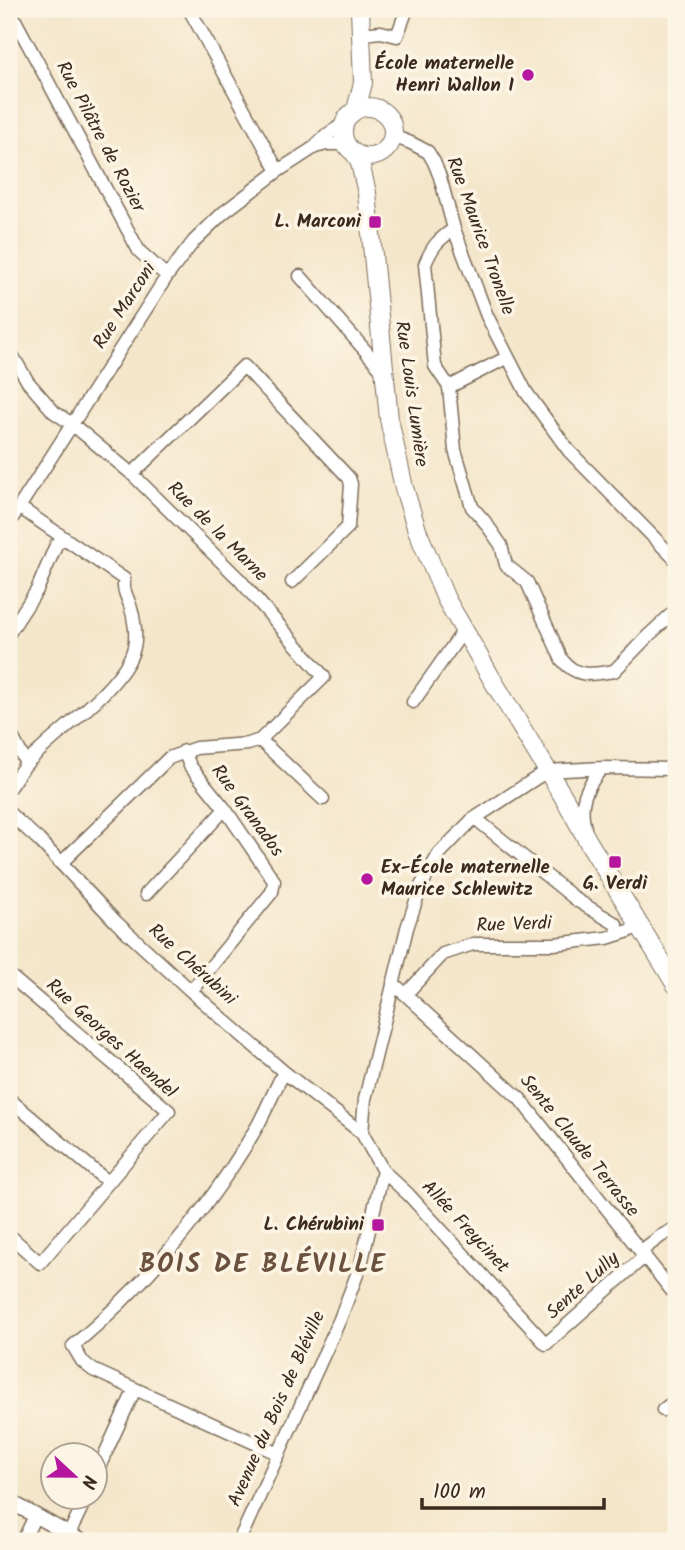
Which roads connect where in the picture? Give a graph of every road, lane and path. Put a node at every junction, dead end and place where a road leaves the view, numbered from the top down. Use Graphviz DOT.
graph roads {
  1 [pos="9,9"];
  2 [pos="189,9"];
  3 [pos="360,9"];
  4 [pos="407,9"];
  5 [pos="361,34"];
  6 [pos="363,83"];
  7 [pos="374,108"];
  8 [pos="350,117"];
  9 [pos="393,136"];
  10 [pos="315,147"];
  11 [pos="350,149"];
  12 [pos="378,156"];
  13 [pos="278,171"];
  14 [pos="367,193"];
  15 [pos="454,229"];
  16 [pos="167,276"];
  17 [pos="300,276"];
  18 [pos="9,350"];
  19 [pos="508,357"];
  20 [pos="384,372"];
  21 [pos="449,387"];
  22 [pos="72,424"];
  23 [pos="132,474"];
  24 [pos="19,507"];
  25 [pos="9,523"];
  26 [pos="62,537"];
  27 [pos="676,560"];
  28 [pos="292,582"];
  29 [pos="676,610"];
  30 [pos="464,630"];
  31 [pos="9,634"];
  32 [pos="413,702"];
  33 [pos="9,731"];
  34 [pos="260,740"];
  35 [pos="184,751"];
  36 [pos="26,763"];
  37 [pos="601,768"];
  38 [pos="676,769"];
  39 [pos="547,771"];
  40 [pos="9,788"];
  41 [pos="323,799"];
  42 [pos="225,809"];
  43 [pos="9,813"];
  44 [pos="481,823"];
  45 [pos="589,843"];
  46 [pos="61,863"];
  47 [pos="146,894"];
  48 [pos="640,924"];
  49 [pos="620,934"];
  50 [pos="9,975"];
  51 [pos="393,983"];
  52 [pos="676,985"];
  53 [pos="191,990"];
  54 [pos="406,994"];
  55 [pos="284,1072"];
  56 [pos="9,1099"];
  57 [pos="362,1133"];
  58 [pos="383,1171"];
  59 [pos="108,1182"];
  60 [pos="676,1228"];
  61 [pos="9,1235"];
  62 [pos="643,1254"];
  63 [pos="676,1296"];
  64 [pos="546,1344"];
  65 [pos="135,1389"];
  66 [pos="676,1400"];
  67 [pos="663,1410"];
  68 [pos="108,1448"];
  69 [pos="279,1454"];
  70 [pos="9,1501"];
  71 [pos="82,1512"];
  72 [pos="35,1516"];
  73 [pos="75,1538"];
  74 [pos="23,1541"];
  75 [pos="239,1541"];
  1 -- 16 [label="street, Rue Pilâtre de Rozier"];
  2 -- 13 [label="street"];
  3 -- 5 [label="main road"];
  4 -- 5 [label="street"];
  5 -- 6 [label="main road"];
  6 -- 7 [label="main road"];
  6 -- 8 [label="main road"];
  7 -- 8 [label="main road"];
  7 -- 9 [label="main road"];
  8 -- 10 [label="street, Rue Marconi"];
  8 -- 11 [label="main road"];
  9 -- 12 [label="main road"];
  9 -- 15 [label="street, Rue Maurice Tronelle"];
  10 -- 11 [label="street, Rue Marconi"];
  10 -- 13 [label="street, Rue Marconi"];
  11 -- 12 [label="main road"];
  11 -- 14 [label="main road, Rue Louis Lumière"];
  12 -- 14 [label="main road, Rue Louis Lumière"];
  13 -- 16 [label="street, Rue Marconi"];
  14 -- 20 [label="main road, Rue Louis Lumière"];
  15 -- 19 [label="street, Rue Maurice Tronelle"];
  15 -- 21 [label="street"];
  16 -- 22 [label="street, Rue Marconi"];
  17 -- 20 [label="street"];
  18 -- 22 [label="street, Rue de la Marne"];
  19 -- 21 [label="street"];
  19 -- 27 [label="street, Rue Maurice Tronelle"];
  20 -- 30 [label="main road, Rue Louis Lumière"];
  21 -- 29 [label="street"];
  22 -- 23 [label="street, Rue de la Marne"];
  22 -- 24 [label="street, Rue Marconi"];
  23 -- 28 [label="street"];
  23 -- 34 [label="street, Rue de la Marne"];
  24 -- 25 [label="street, Rue Marconi"];
  24 -- 26 [label="street"];
  26 -- 31 [label="street"];
  26 -- 36 [label="street"];
  30 -- 32 [label="street"];
  30 -- 39 [label="main road, Rue Louis Lumière"];
  33 -- 36 [label="street"];
  34 -- 35 [label="street"];
  34 -- 41 [label="street"];
  35 -- 42 [label="street, Rue Granados"];
  35 -- 46 [label="street"];
  36 -- 40 [label="street"];
  37 -- 38 [label="street"];
  37 -- 39 [label="street"];
  37 -- 45 [label="street"];
  39 -- 45 [label="main road, Rue Louis Lumière"];
  39 -- 51 [label="street"];
  42 -- 47 [label="street"];
  42 -- 53 [label="street, Rue Granados"];
  43 -- 46 [label="street, Rue Chérubini"];
  44 -- 49 [label="street"];
  45 -- 48 [label="main road, Rue Louis Lumière"];
  46 -- 53 [label="street, Rue Chérubini"];
  48 -- 49 [label="street, Rue Verdi"];
  48 -- 52 [label="main road, Rue Louis Lumière"];
  49 -- 54 [label="street, Rue Verdi"];
  50 -- 59 [label="street, Rue Georges Haendel"];
  51 -- 54 [label="street, Sente Claude Terrasse"];
  51 -- 57 [label="street"];
  53 -- 55 [label="street, Rue Chérubini"];
  54 -- 62 [label="street, Sente Claude Terrasse"];
  55 -- 57 [label="street, Rue Chérubini"];
  55 -- 65 [label="street"];
  56 -- 59 [label="street"];
  57 -- 58 [label="street, Allée Freycinet"];
  58 -- 64 [label="street, Allée Freycinet"];
  58 -- 69 [label="street, Avenue du Bois de Bléville"];
  59 -- 61 [label="street, Rue Georges Haendel"];
  60 -- 62 [label="street"];
  62 -- 63 [label="street, Sente Claude Terrasse"];
  62 -- 64 [label="street, Sente Lully"];
  65 -- 68 [label="street"];
  65 -- 69 [label="street"];
  66 -- 67 [label="street"];
  69 -- 75 [label="street, Avenue du Bois de Bléville"];
  70 -- 72 [label="street"];
  71 -- 73 [label="street"];
  72 -- 73 [label="street"];
  72 -- 74 [label="street"];
}
